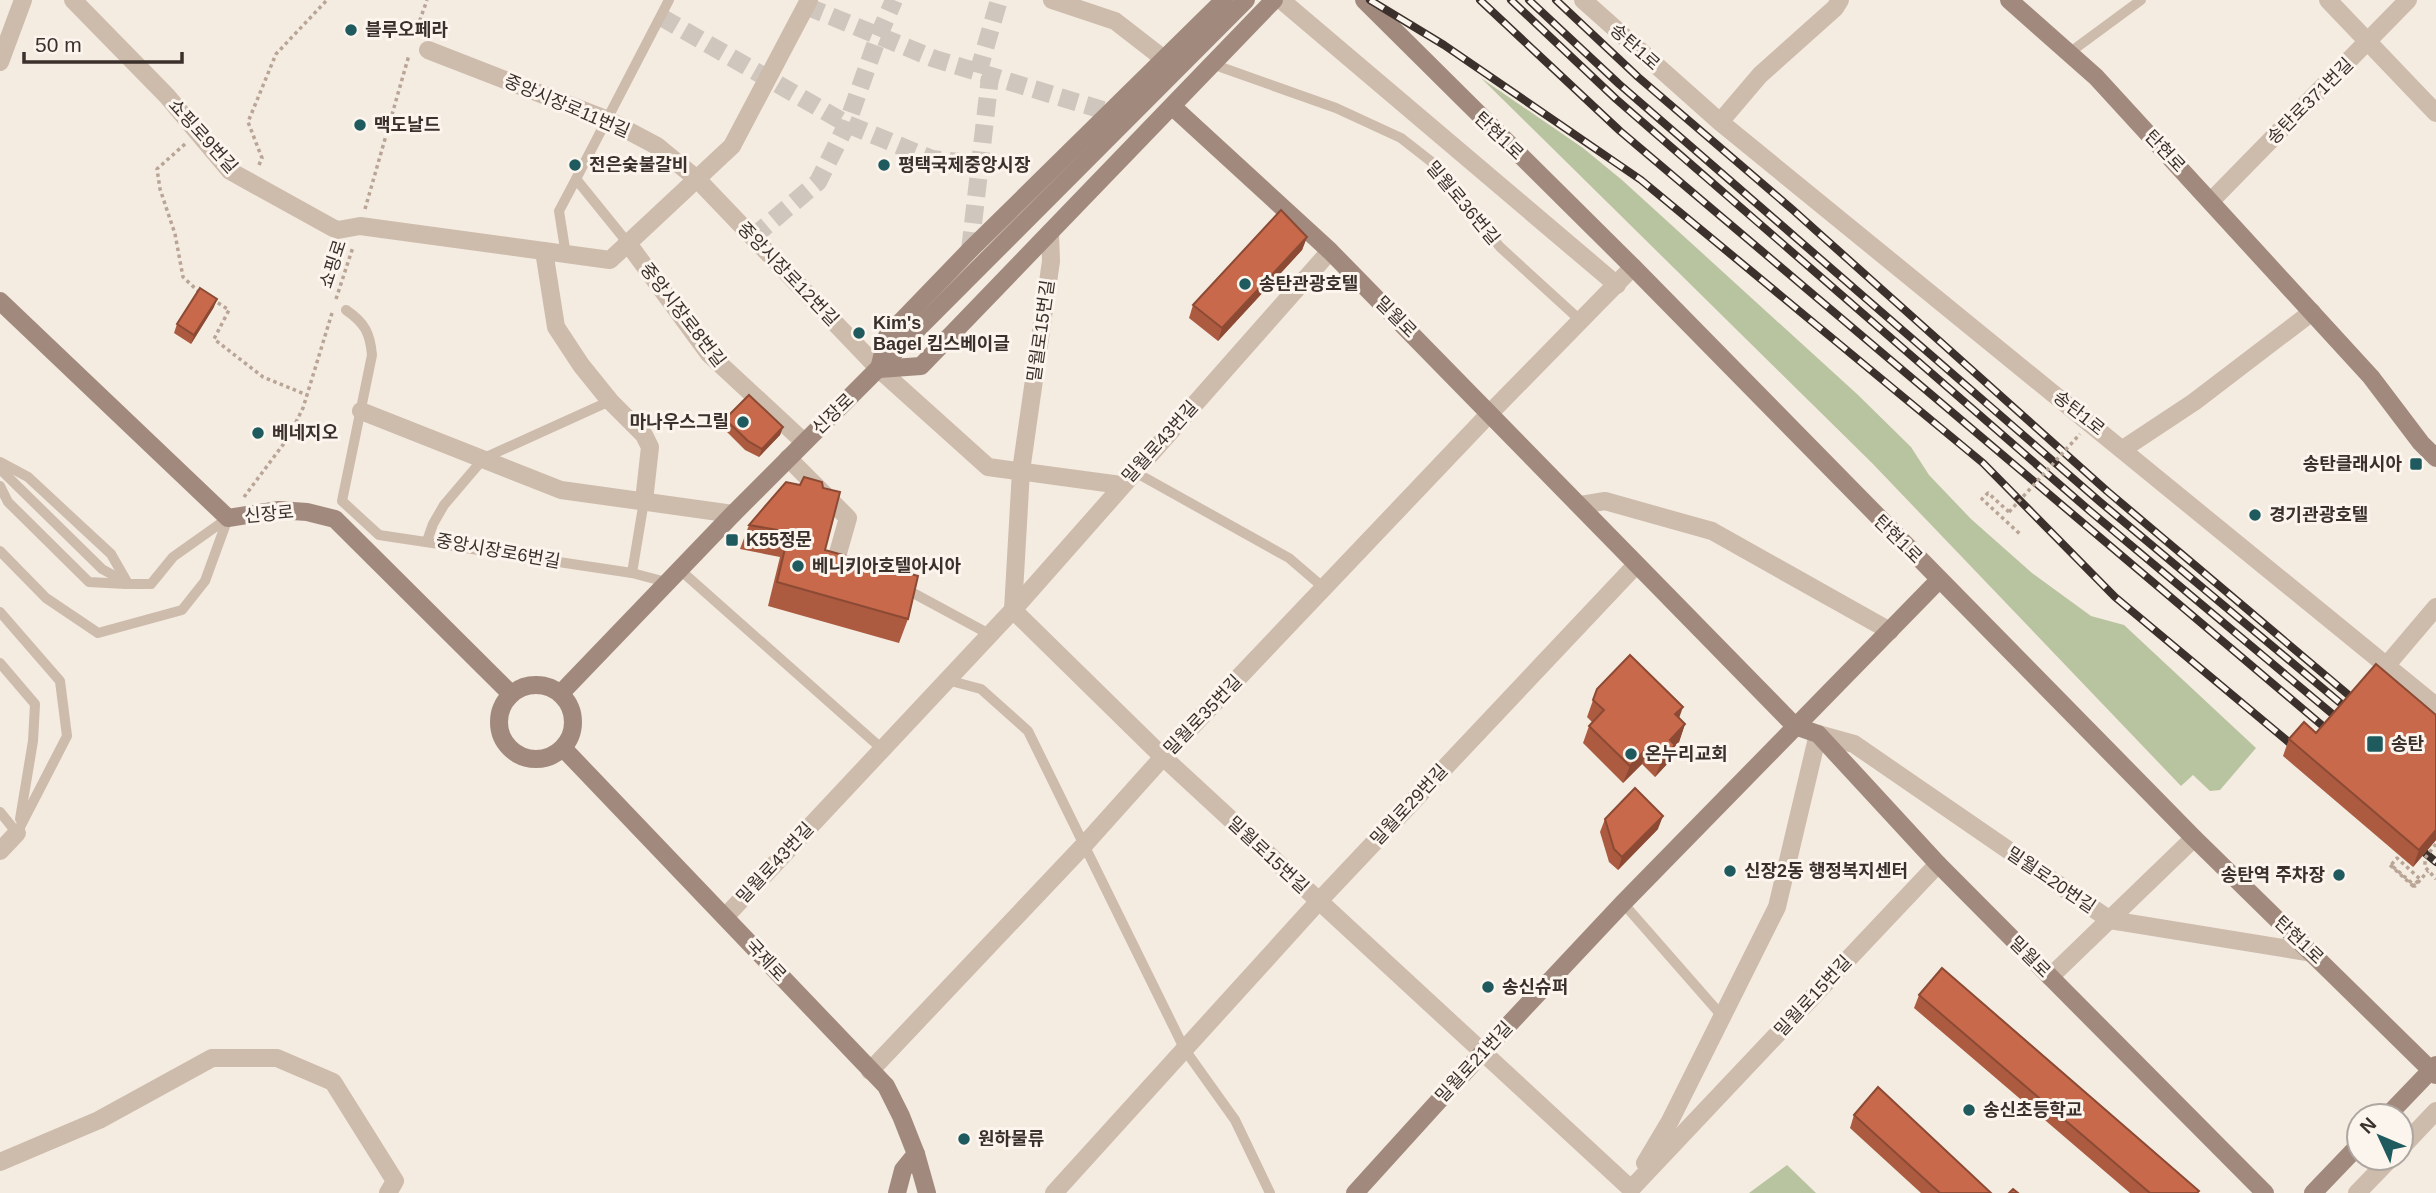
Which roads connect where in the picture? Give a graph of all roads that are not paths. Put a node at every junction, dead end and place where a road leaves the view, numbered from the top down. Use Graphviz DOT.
graph roads {
  1 [pos="23,0"];
  2 [pos="73,0"];
  3 [pos="670,0"];
  4 [pos="809,0"];
  5 [pos="1052,0"];
  6 [pos="1223,0"];
  7 [pos="1246,0"];
  8 [pos="1274,0"];
  9 [pos="1281,0"];
  10 [pos="1364,0"];
  11 [pos="1583,0"];
  12 [pos="1840,0"];
  13 [pos="2010,0"];
  14 [pos="2141,0"];
  15 [pos="2328,0"];
  16 [pos="2408,0"];
  17 [pos="2368,42"];
  18 [pos="428,50"];
  19 [pos="2069,52"];
  20 [pos="1164,59"];
  21 [pos="0,62"];
  22 [pos="1212,64"];
  23 [pos="1173,107"];
  24 [pos="2436,113"];
  25 [pos="608,120"];
  26 [pos="1720,122"];
  27 [pos="576,179"];
  28 [pos="698,180"];
  29 [pos="2211,201"];
  30 [pos="1050,233"];
  31 [pos="627,242"];
  32 [pos="544,251"];
  33 [pos="1330,251"];
  34 [pos="566,255"];
  35 [pos="1633,268"];
  36 [pos="1617,285"];
  37 [pos="0,300"];
  38 [pos="346,310"];
  39 [pos="2312,312"];
  40 [pos="1581,321"];
  41 [pos="879,369"];
  42 [pos="610,401"];
  43 [pos="361,411"];
  44 [pos="1490,413"];
  45 [pos="804,442"];
  46 [pos="2123,449"];
  47 [pos="484,458"];
  48 [pos="788,458"];
  49 [pos="2436,458"];
  50 [pos="0,461"];
  51 [pos="0,469"];
  52 [pos="1021,471"];
  53 [pos="1127,478"];
  54 [pos="0,486"];
  55 [pos="644,501"];
  56 [pos="1581,506"];
  57 [pos="733,514"];
  58 [pos="228,518"];
  59 [pos="427,541"];
  60 [pos="0,551"];
  61 [pos="843,556"];
  62 [pos="1636,565"];
  63 [pos="679,569"];
  64 [pos="632,573"];
  65 [pos="1939,580"];
  66 [pos="890,581"];
  67 [pos="666,582"];
  68 [pos="129,584"];
  69 [pos="1324,588"];
  70 [pos="2436,607"];
  71 [pos="1013,610"];
  72 [pos="0,612"];
  73 [pos="1890,631"];
  74 [pos="989,634"];
  75 [pos="0,663"];
  76 [pos="2386,666"];
  77 [pos="947,680"];
  78 [pos="561,693"];
  79 [pos="511,694"];
  80 [pos="2436,706"];
  81 [pos="1795,726"];
  82 [pos="1818,734"];
  83 [pos="563,748"];
  84 [pos="881,748"];
  85 [pos="1163,757"];
  86 [pos="0,811"];
  87 [pos="17,832"];
  88 [pos="2194,838"];
  89 [pos="1085,844"];
  90 [pos="0,851"];
  91 [pos="1938,864"];
  92 [pos="1319,901"];
  93 [pos="1623,903"];
  94 [pos="725,917"];
  95 [pos="2110,920"];
  96 [pos="2313,953"];
  97 [pos="2050,977"];
  98 [pos="1722,1016"];
  99 [pos="1185,1050"];
  100 [pos="1483,1052"];
  101 [pos="2436,1065"];
  102 [pos="870,1071"];
  103 [pos="2436,1075"];
  104 [pos="2400,1102"];
  105 [pos="2436,1111"];
  106 [pos="2415,1133"];
  107 [pos="916,1154"];
  108 [pos="2345,1160"];
  109 [pos="0,1162"];
  110 [pos="2377,1172"];
  111 [pos="1629,1191"];
  112 [pos="388,1193"];
  113 [pos="897,1193"];
  114 [pos="927,1193"];
  115 [pos="1054,1193"];
  116 [pos="1270,1193"];
  117 [pos="1355,1193"];
  118 [pos="2266,1193"];
  119 [pos="2313,1193"];
  120 [pos="2357,1193"];
  1 -- 21 [label="street"];
  2 -- 32 [label="street, 쇼핑로9번길"];
  3 -- 25 [label="lane"];
  4 -- 28 [label="street"];
  5 -- 20 [label="street"];
  6 -- 20 [label="street"];
  7 -- 41 [label="street, 신장로"];
  8 -- 22 [label="street"];
  9 -- 36 [label="street"];
  10 -- 35 [label="street, 탄현1로"];
  11 -- 26 [label="street, 송탄1로"];
  12 -- 26 [label="street"];
  13 -- 19 [label="street, 탄현로"];
  14 -- 19 [label="lane"];
  15 -- 17 [label="street"];
  16 -- 17 [label="street, 송탄로371번길"];
  17 -- 24 [label="street"];
  17 -- 29 [label="street, 송탄로371번길"];
  18 -- 25 [label="street, 중앙시장로11번길"];
  19 -- 29 [label="street, 탄현로"];
  20 -- 41 [label="street"];
  22 -- 23 [label="street"];
  22 -- 40 [label="lane, 밀월로36번길"];
  23 -- 30 [label="street"];
  23 -- 33 [label="street, 밀월로"];
  25 -- 27 [label="lane"];
  25 -- 28 [label="street, 중앙시장로11번길"];
  26 -- 46 [label="street, 송탄1로"];
  27 -- 31 [label="lane"];
  27 -- 34 [label="lane"];
  28 -- 31 [label="street"];
  28 -- 41 [label="street, 중앙시장로12번길"];
  29 -- 39 [label="street, 탄현로"];
  30 -- 41 [label="street"];
  30 -- 52 [label="street, 밀월로15번길"];
  31 -- 34 [label="street, 쇼핑로9번길"];
  31 -- 45 [label="street, 중앙시장로8번길"];
  32 -- 34 [label="street, 쇼핑로9번길"];
  32 -- 42 [label="street"];
  33 -- 44 [label="street, 밀월로"];
  33 -- 53 [label="street, 밀월로43번길"];
  35 -- 36 [label="street"];
  35 -- 65 [label="street, 탄현1로"];
  36 -- 40 [label="street"];
  37 -- 58 [label="street, 신장로"];
  38 -- 43 [label="lane"];
  39 -- 46 [label="street"];
  39 -- 49 [label="street, 탄현로"];
  40 -- 44 [label="street"];
  41 -- 45 [label="street, 신장로"];
  41 -- 52 [label="street"];
  42 -- 47 [label="lane, 중앙시장로6번길"];
  42 -- 55 [label="street"];
  43 -- 47 [label="street"];
  43 -- 59 [label="lane"];
  44 -- 56 [label="street, 밀월로"];
  44 -- 69 [label="street, 밀월로35번길"];
  45 -- 48 [label="street, 신장로"];
  46 -- 76 [label="street, 송탄1로"];
  47 -- 55 [label="street"];
  47 -- 59 [label="lane, 중앙시장로6번길"];
  48 -- 57 [label="street, 신장로"];
  48 -- 61 [label="street"];
  50 -- 68 [label="lane"];
  51 -- 68 [label="lane"];
  52 -- 53 [label="street"];
  52 -- 71 [label="street, 밀월로15번길"];
  53 -- 69 [label="lane"];
  53 -- 71 [label="street, 밀월로43번길"];
  54 -- 68 [label="lane"];
  55 -- 57 [label="street"];
  55 -- 64 [label="lane"];
  56 -- 62 [label="street, 밀월로"];
  56 -- 73 [label="street"];
  57 -- 63 [label="street, 신장로"];
  58 -- 60 [label="lane"];
  58 -- 68 [label="lane"];
  58 -- 79 [label="street, 신장로"];
  59 -- 64 [label="lane, 중앙시장로6번길"];
  62 -- 81 [label="street, 밀월로"];
  62 -- 92 [label="street, 밀월로29번길"];
  63 -- 67 [label="street, 신장로"];
  63 -- 84 [label="lane"];
  64 -- 67 [label="lane, 중앙시장로6번길"];
  65 -- 73 [label="street"];
  65 -- 88 [label="street, 탄현1로"];
  66 -- 74 [label="lane"];
  67 -- 78 [label="street, 신장로"];
  69 -- 85 [label="street, 밀월로35번길"];
  70 -- 76 [label="street"];
  71 -- 74 [label="street, 밀월로43번길"];
  71 -- 85 [label="street, 밀월로15번길"];
  72 -- 87 [label="lane"];
  73 -- 81 [label="street"];
  74 -- 77 [label="street, 밀월로43번길"];
  75 -- 87 [label="lane"];
  76 -- 80 [label="street, 송탄1로"];
  77 -- 84 [label="street, 밀월로43번길"];
  77 -- 89 [label="lane"];
  78 -- 79 [label="street"];
  78 -- 83 [label="street"];
  79 -- 83 [label="street"];
  81 -- 82 [label="street, 밀월로"];
  81 -- 93 [label="street, 밀월로21번길"];
  82 -- 91 [label="street, 밀월로"];
  82 -- 95 [label="street, 밀월로20번길"];
  82 -- 98 [label="street"];
  83 -- 94 [label="street, 국제로"];
  84 -- 94 [label="street, 밀월로43번길"];
  85 -- 89 [label="street, 밀월로35번길"];
  85 -- 92 [label="street, 밀월로15번길"];
  86 -- 87 [label="lane"];
  87 -- 90 [label="street"];
  88 -- 95 [label="street"];
  88 -- 96 [label="street, 탄현1로"];
  89 -- 99 [label="lane"];
  89 -- 102 [label="street, 밀월로35번길"];
  91 -- 97 [label="street, 밀월로"];
  91 -- 111 [label="street, 밀월로15번길"];
  92 -- 99 [label="street, 밀월로29번길"];
  92 -- 100 [label="street, 밀월로15번길"];
  93 -- 98 [label="lane"];
  93 -- 100 [label="street, 밀월로21번길"];
  94 -- 102 [label="street, 국제로"];
  95 -- 96 [label="street, 밀월로20번길"];
  95 -- 97 [label="street"];
  96 -- 103 [label="street, 탄현1로"];
  97 -- 118 [label="street, 밀월로"];
  98 -- 111 [label="street"];
  99 -- 115 [label="street, 밀월로29번길"];
  99 -- 116 [label="lane"];
  100 -- 111 [label="street, 밀월로15번길"];
  100 -- 117 [label="street, 밀월로21번길"];
  101 -- 104 [label="street, bridge"];
  102 -- 107 [label="street, 국제로"];
  105 -- 106 [label="street"];
  107 -- 113 [label="street"];
  107 -- 114 [label="street, 국제로"];
  108 -- 119 [label="street"];
  109 -- 112 [label="street"];
  110 -- 120 [label="street"];
}
